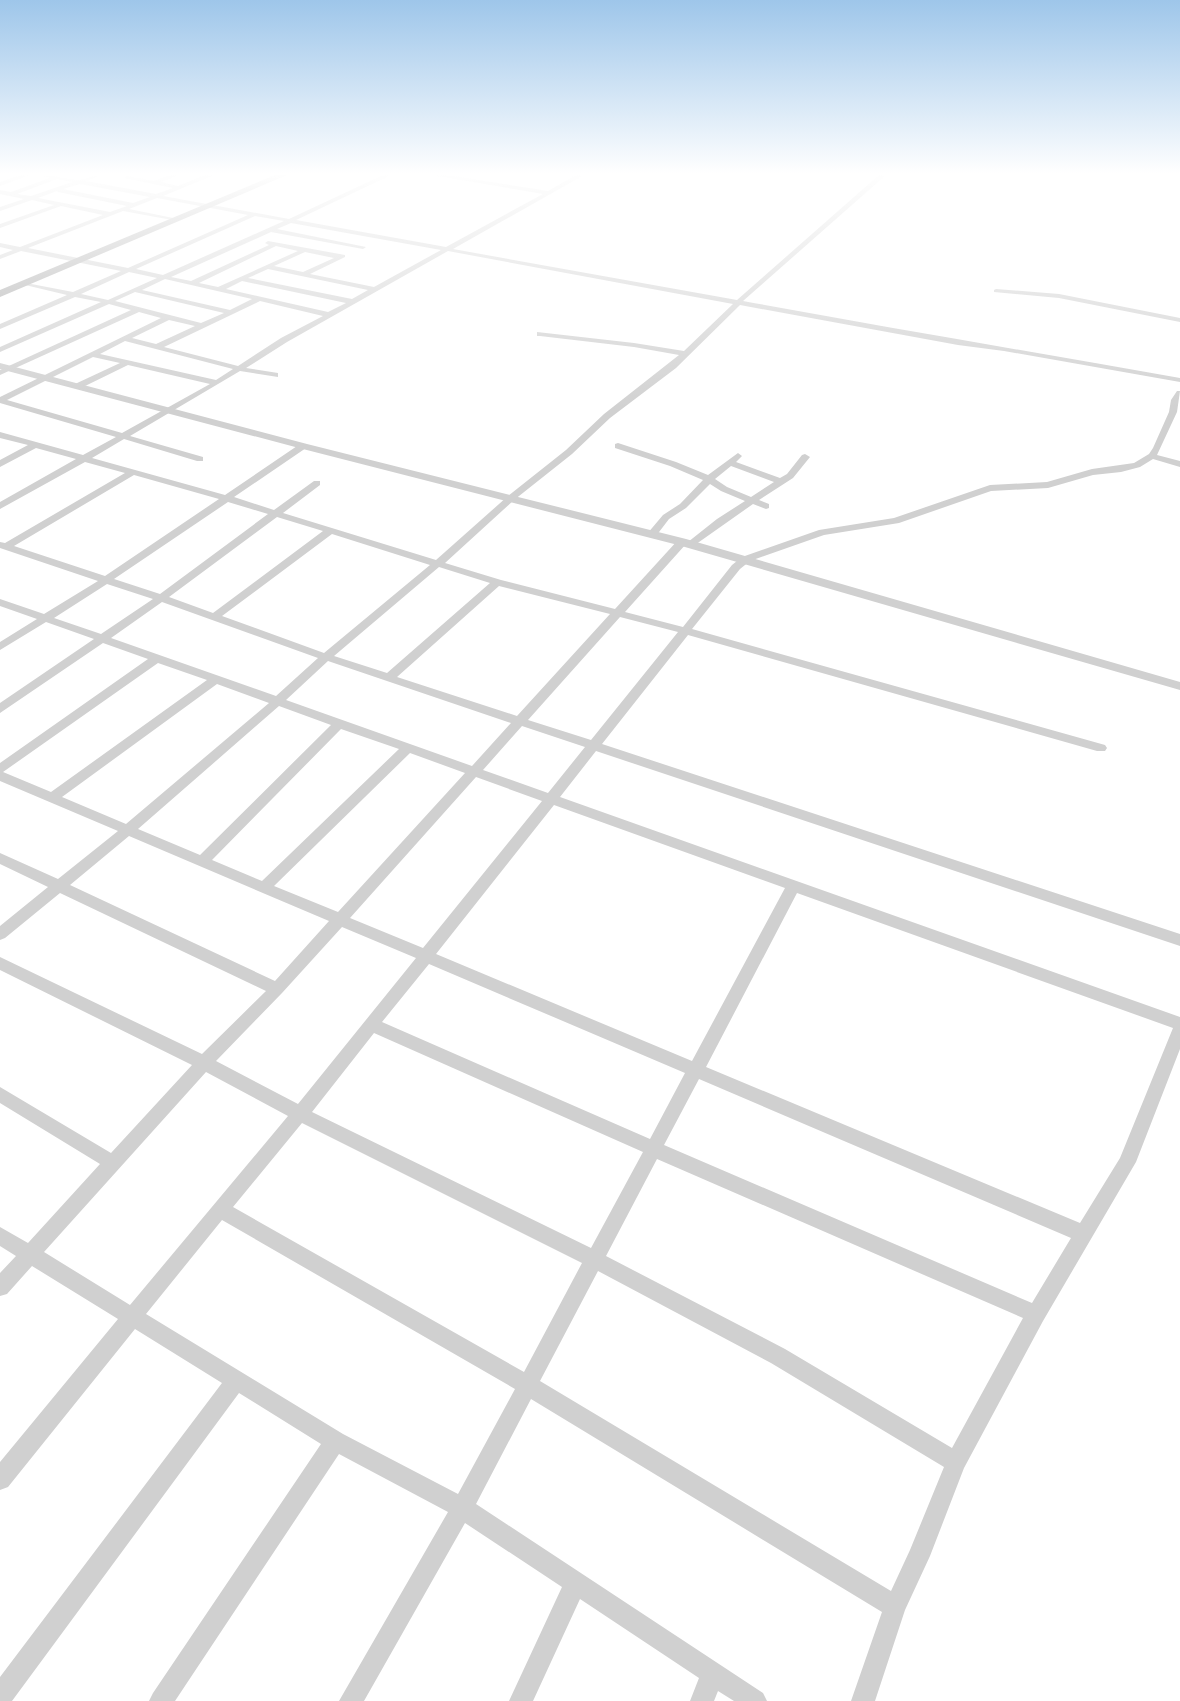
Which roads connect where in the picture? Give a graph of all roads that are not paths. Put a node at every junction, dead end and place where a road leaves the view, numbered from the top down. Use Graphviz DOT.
graph roads {
  1 [pos="44,254"];
  2 [pos="90,254"];
  3 [pos="164,254"];
  4 [pos="215,254"];
  5 [pos="254,254"];
  6 [pos="295,254"];
  7 [pos="327,254"];
  8 [pos="346,254"];
  9 [pos="440,254"];
  10 [pos="478,254"];
  11 [pos="792,254"];
  12 [pos="340,257"];
  13 [pos="73,261"];
  14 [pos="267,267"];
  15 [pos="129,270"];
  16 [pos="303,275"];
  17 [pos="164,277"];
  18 [pos="242,279"];
  19 [pos="23,284"];
  20 [pos="191,284"];
  21 [pos="134,290"];
  22 [pos="218,290"];
  23 [pos="377,290"];
  24 [pos="996,291"];
  25 [pos="0,294"];
  26 [pos="74,294"];
  27 [pos="259,299"];
  28 [pos="109,302"];
  29 [pos="354,302"];
  30 [pos="739,302"];
  31 [pos="139,309"];
  32 [pos="231,312"];
  33 [pos="330,315"];
  34 [pos="168,317"];
  35 [pos="1180,320"];
  36 [pos="202,326"];
  37 [pos="0,327"];
  38 [pos="540,334"];
  39 [pos="123,338"];
  40 [pos="158,347"];
  41 [pos="0,350"];
  42 [pos="171,351"];
  43 [pos="91,354"];
  44 [pos="684,354"];
  45 [pos="128,362"];
  46 [pos="142,366"];
  47 [pos="3,369"];
  48 [pos="240,369"];
  49 [pos="275,374"];
  50 [pos="44,377"];
  51 [pos="1180,380"];
  52 [pos="217,383"];
  53 [pos="78,386"];
  54 [pos="1180,393"];
  55 [pos="0,400"];
  56 [pos="170,411"];
  57 [pos="0,435"];
  58 [pos="124,436"];
  59 [pos="35,445"];
  60 [pos="302,446"];
  61 [pos="618,446"];
  62 [pos="738,456"];
  63 [pos="1152,456"];
  64 [pos="805,457"];
  65 [pos="82,459"];
  66 [pos="200,459"];
  67 [pos="730,463"];
  68 [pos="0,464"];
  69 [pos="1180,464"];
  70 [pos="134,472"];
  71 [pos="709,480"];
  72 [pos="317,482"];
  73 [pos="782,482"];
  74 [pos="226,498"];
  75 [pos="510,498"];
  76 [pos="751,500"];
  77 [pos="0,506"];
  78 [pos="766,506"];
  79 [pos="276,514"];
  80 [pos="330,531"];
  81 [pos="652,534"];
  82 [pos="687,543"];
  83 [pos="3,546"];
  84 [pos="746,559"];
  85 [pos="437,563"];
  86 [pos="106,580"];
  87 [pos="497,582"];
  88 [pos="161,598"];
  89 [pos="0,602"];
  90 [pos="618,612"];
  91 [pos="214,617"];
  92 [pos="45,618"];
  93 [pos="687,631"];
  94 [pos="101,639"];
  95 [pos="0,647"];
  96 [pos="326,657"];
  97 [pos="156,659"];
  98 [pos="389,678"];
  99 [pos="214,680"];
  100 [pos="1180,686"];
  101 [pos="277,702"];
  102 [pos="0,709"];
  103 [pos="520,721"];
  104 [pos="340,724"];
  105 [pos="595,746"];
  106 [pos="409,747"];
  107 [pos="1102,748"];
  108 [pos="0,769"];
  109 [pos="475,770"];
  110 [pos="0,776"];
  111 [pos="52,798"];
  112 [pos="552,798"];
  113 [pos="128,830"];
  114 [pos="0,858"];
  115 [pos="202,861"];
  116 [pos="794,885"];
  117 [pos="59,887"];
  118 [pos="264,887"];
  119 [pos="340,919"];
  120 [pos="0,934"];
  121 [pos="1180,940"];
  122 [pos="427,956"];
  123 [pos="0,963"];
  124 [pos="277,990"];
  125 [pos="1180,1024"];
  126 [pos="372,1025"];
  127 [pos="1180,1029"];
  128 [pos="204,1063"];
  129 [pos="696,1070"];
  130 [pos="0,1094"];
  131 [pos="300,1114"];
  132 [pos="654,1150"];
  133 [pos="113,1163"];
  134 [pos="220,1209"];
  135 [pos="1084,1234"];
  136 [pos="0,1236"];
  137 [pos="29,1254"];
  138 [pos="596,1260"];
  139 [pos="0,1287"];
  140 [pos="1036,1314"];
  141 [pos="133,1317"];
  142 [pos="236,1380"];
  143 [pos="526,1384"];
  144 [pos="336,1441"];
  145 [pos="956,1462"];
  146 [pos="0,1479"];
  147 [pos="462,1508"];
  148 [pos="575,1583"];
  149 [pos="895,1607"];
  150 [pos="713,1674"];
  151 [pos="0,1696"];
  152 [pos="161,1701"];
  153 [pos="351,1701"];
  154 [pos="521,1701"];
  155 [pos="702,1701"];
  156 [pos="755,1701"];
  157 [pos="863,1701"];
  1 -- 13 [label="street"];
  2 -- 13 [label="main road"];
  3 -- 15 [label="street"];
  4 -- 17 [label="street"];
  5 -- 20 [label="street"];
  6 -- 14 [label="street"];
  7 -- 12 [label="street"];
  8 -- 12 [label="street"];
  9 -- 23 [label="street"];
  10 -- 30 [label="street"];
  11 -- 30 [label="street"];
  12 -- 16 [label="street"];
  13 -- 15 [label="street"];
  13 -- 19 [label="main road"];
  14 -- 16 [label="street"];
  14 -- 18 [label="street"];
  15 -- 17 [label="street"];
  15 -- 26 [label="street"];
  16 -- 23 [label="street"];
  17 -- 20 [label="street"];
  17 -- 21 [label="street"];
  18 -- 22 [label="street"];
  18 -- 29 [label="street"];
  19 -- 25 [label="main road"];
  19 -- 26 [label="street"];
  20 -- 22 [label="street"];
  21 -- 28 [label="street"];
  21 -- 32 [label="street"];
  22 -- 27 [label="street"];
  23 -- 29 [label="street"];
  24 -- 35 [label="street"];
  26 -- 28 [label="street"];
  26 -- 37 [label="street"];
  27 -- 32 [label="street"];
  27 -- 33 [label="street"];
  28 -- 31 [label="street"];
  28 -- 41 [label="street"];
  29 -- 33 [label="street"];
  30 -- 44 [label="street"];
  30 -- 51 [label="street"];
  31 -- 34 [label="street"];
  31 -- 47 [label="street"];
  32 -- 36 [label="street"];
  33 -- 48 [label="street"];
  34 -- 36 [label="street"];
  34 -- 39 [label="street"];
  36 -- 40 [label="street"];
  38 -- 44 [label="street"];
  39 -- 40 [label="street"];
  39 -- 43 [label="street"];
  40 -- 42 [label="street"];
  42 -- 46 [label="street"];
  42 -- 48 [label="street"];
  43 -- 45 [label="street"];
  43 -- 50 [label="street"];
  44 -- 75 [label="street"];
  45 -- 46 [label="street"];
  45 -- 53 [label="street"];
  46 -- 52 [label="street"];
  47 -- 50 [label="street"];
  48 -- 49 [label="street"];
  48 -- 52 [label="street"];
  50 -- 53 [label="street"];
  50 -- 55 [label="street"];
  52 -- 56 [label="street"];
  53 -- 56 [label="street"];
  54 -- 63 [label="street"];
  55 -- 58 [label="street"];
  56 -- 58 [label="street"];
  56 -- 60 [label="street"];
  57 -- 59 [label="street"];
  58 -- 65 [label="street"];
  58 -- 66 [label="street"];
  59 -- 65 [label="street"];
  59 -- 68 [label="street"];
  60 -- 74 [label="street"];
  60 -- 75 [label="street"];
  61 -- 71 [label="street"];
  62 -- 67 [label="street"];
  63 -- 69 [label="street"];
  63 -- 84 [label="street"];
  64 -- 73 [label="street"];
  65 -- 70 [label="street"];
  65 -- 77 [label="street"];
  67 -- 71 [label="street"];
  67 -- 73 [label="street"];
  70 -- 74 [label="street"];
  70 -- 83 [label="street"];
  71 -- 76 [label="street"];
  71 -- 81 [label="street"];
  72 -- 79 [label="street"];
  73 -- 76 [label="street"];
  74 -- 79 [label="street"];
  74 -- 86 [label="street"];
  75 -- 81 [label="street"];
  75 -- 85 [label="street"];
  76 -- 78 [label="street"];
  76 -- 82 [label="street"];
  79 -- 80 [label="street"];
  79 -- 88 [label="street"];
  80 -- 85 [label="street"];
  80 -- 91 [label="street"];
  81 -- 82 [label="street"];
  82 -- 84 [label="street"];
  82 -- 90 [label="street"];
  83 -- 86 [label="street"];
  84 -- 93 [label="street"];
  84 -- 100 [label="street"];
  85 -- 87 [label="street"];
  85 -- 96 [label="street"];
  86 -- 88 [label="street"];
  86 -- 92 [label="street"];
  87 -- 90 [label="street"];
  87 -- 98 [label="street"];
  88 -- 91 [label="street"];
  88 -- 94 [label="street"];
  89 -- 92 [label="street"];
  90 -- 93 [label="street"];
  90 -- 103 [label="street"];
  91 -- 96 [label="street"];
  92 -- 94 [label="street"];
  92 -- 95 [label="street"];
  93 -- 105 [label="street"];
  93 -- 107 [label="street"];
  94 -- 97 [label="street"];
  94 -- 102 [label="street"];
  96 -- 98 [label="street"];
  96 -- 101 [label="street"];
  97 -- 99 [label="street"];
  97 -- 108 [label="street"];
  98 -- 103 [label="street"];
  99 -- 101 [label="street"];
  99 -- 111 [label="street"];
  101 -- 104 [label="street"];
  101 -- 113 [label="street"];
  103 -- 105 [label="street"];
  103 -- 109 [label="street"];
  104 -- 106 [label="street"];
  104 -- 115 [label="street"];
  105 -- 112 [label="street"];
  105 -- 121 [label="street"];
  106 -- 109 [label="street"];
  106 -- 118 [label="street"];
  109 -- 112 [label="street"];
  109 -- 119 [label="street"];
  110 -- 111 [label="street"];
  111 -- 113 [label="street"];
  112 -- 116 [label="street"];
  112 -- 122 [label="street"];
  113 -- 115 [label="street"];
  113 -- 117 [label="street"];
  114 -- 117 [label="street"];
  115 -- 118 [label="street"];
  116 -- 125 [label="street"];
  116 -- 129 [label="street"];
  117 -- 120 [label="street"];
  117 -- 124 [label="street"];
  118 -- 119 [label="street"];
  119 -- 122 [label="street"];
  119 -- 124 [label="street"];
  122 -- 126 [label="street"];
  122 -- 129 [label="street"];
  123 -- 128 [label="street"];
  124 -- 128 [label="street"];
  126 -- 131 [label="street"];
  126 -- 132 [label="street"];
  127 -- 135 [label="street"];
  128 -- 131 [label="street"];
  128 -- 133 [label="street"];
  129 -- 132 [label="street"];
  129 -- 135 [label="street"];
  130 -- 133 [label="street"];
  131 -- 134 [label="street"];
  131 -- 138 [label="street"];
  132 -- 138 [label="street"];
  132 -- 140 [label="street"];
  133 -- 137 [label="street"];
  134 -- 141 [label="street"];
  134 -- 143 [label="street"];
  135 -- 140 [label="street"];
  136 -- 137 [label="street"];
  137 -- 139 [label="street"];
  137 -- 141 [label="street"];
  138 -- 143 [label="street"];
  138 -- 145 [label="street"];
  140 -- 145 [label="street"];
  141 -- 142 [label="street"];
  141 -- 146 [label="street"];
  142 -- 144 [label="street"];
  142 -- 151 [label="street"];
  143 -- 147 [label="street"];
  143 -- 149 [label="street"];
  144 -- 147 [label="street"];
  144 -- 152 [label="street"];
  145 -- 149 [label="street"];
  147 -- 148 [label="street"];
  147 -- 153 [label="street"];
  148 -- 150 [label="street"];
  148 -- 154 [label="street"];
  149 -- 157 [label="street"];
  150 -- 155 [label="street"];
  150 -- 156 [label="street"];
}
